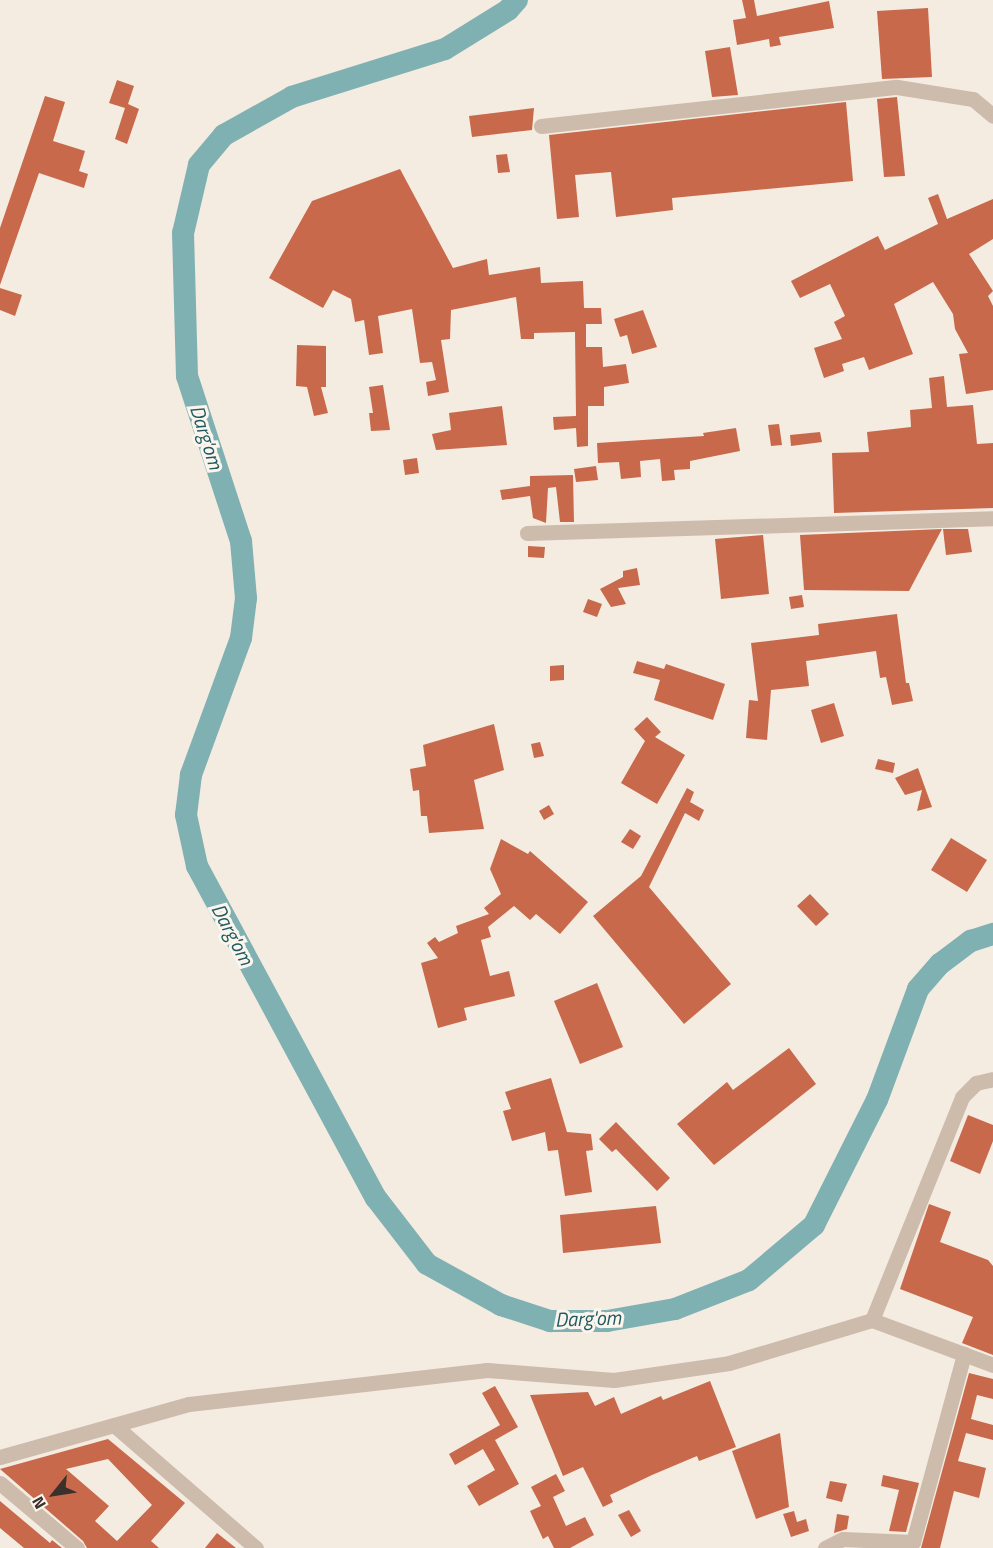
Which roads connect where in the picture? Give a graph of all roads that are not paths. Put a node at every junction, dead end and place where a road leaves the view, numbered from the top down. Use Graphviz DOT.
graph roads {
  1 [pos="993,116"];
  2 [pos="541,126"];
  3 [pos="993,518"];
  4 [pos="527,533"];
  5 [pos="993,1079"];
  6 [pos="872,1320"];
  7 [pos="964,1354"];
  8 [pos="993,1365"];
  9 [pos="114,1425"];
  10 [pos="0,1457"];
  11 [pos="0,1483"];
  12 [pos="77,1548"];
  13 [pos="256,1548"];
  14 [pos="825,1548"];
  1 -- 2 [label="street"];
  3 -- 4 [label="street"];
  5 -- 6 [label="street"];
  6 -- 7 [label="street"];
  6 -- 9 [label="street"];
  7 -- 8 [label="street"];
  7 -- 14 [label="street"];
  9 -- 10 [label="street"];
  9 -- 13 [label="street"];
  11 -- 12 [label="street"];
}
